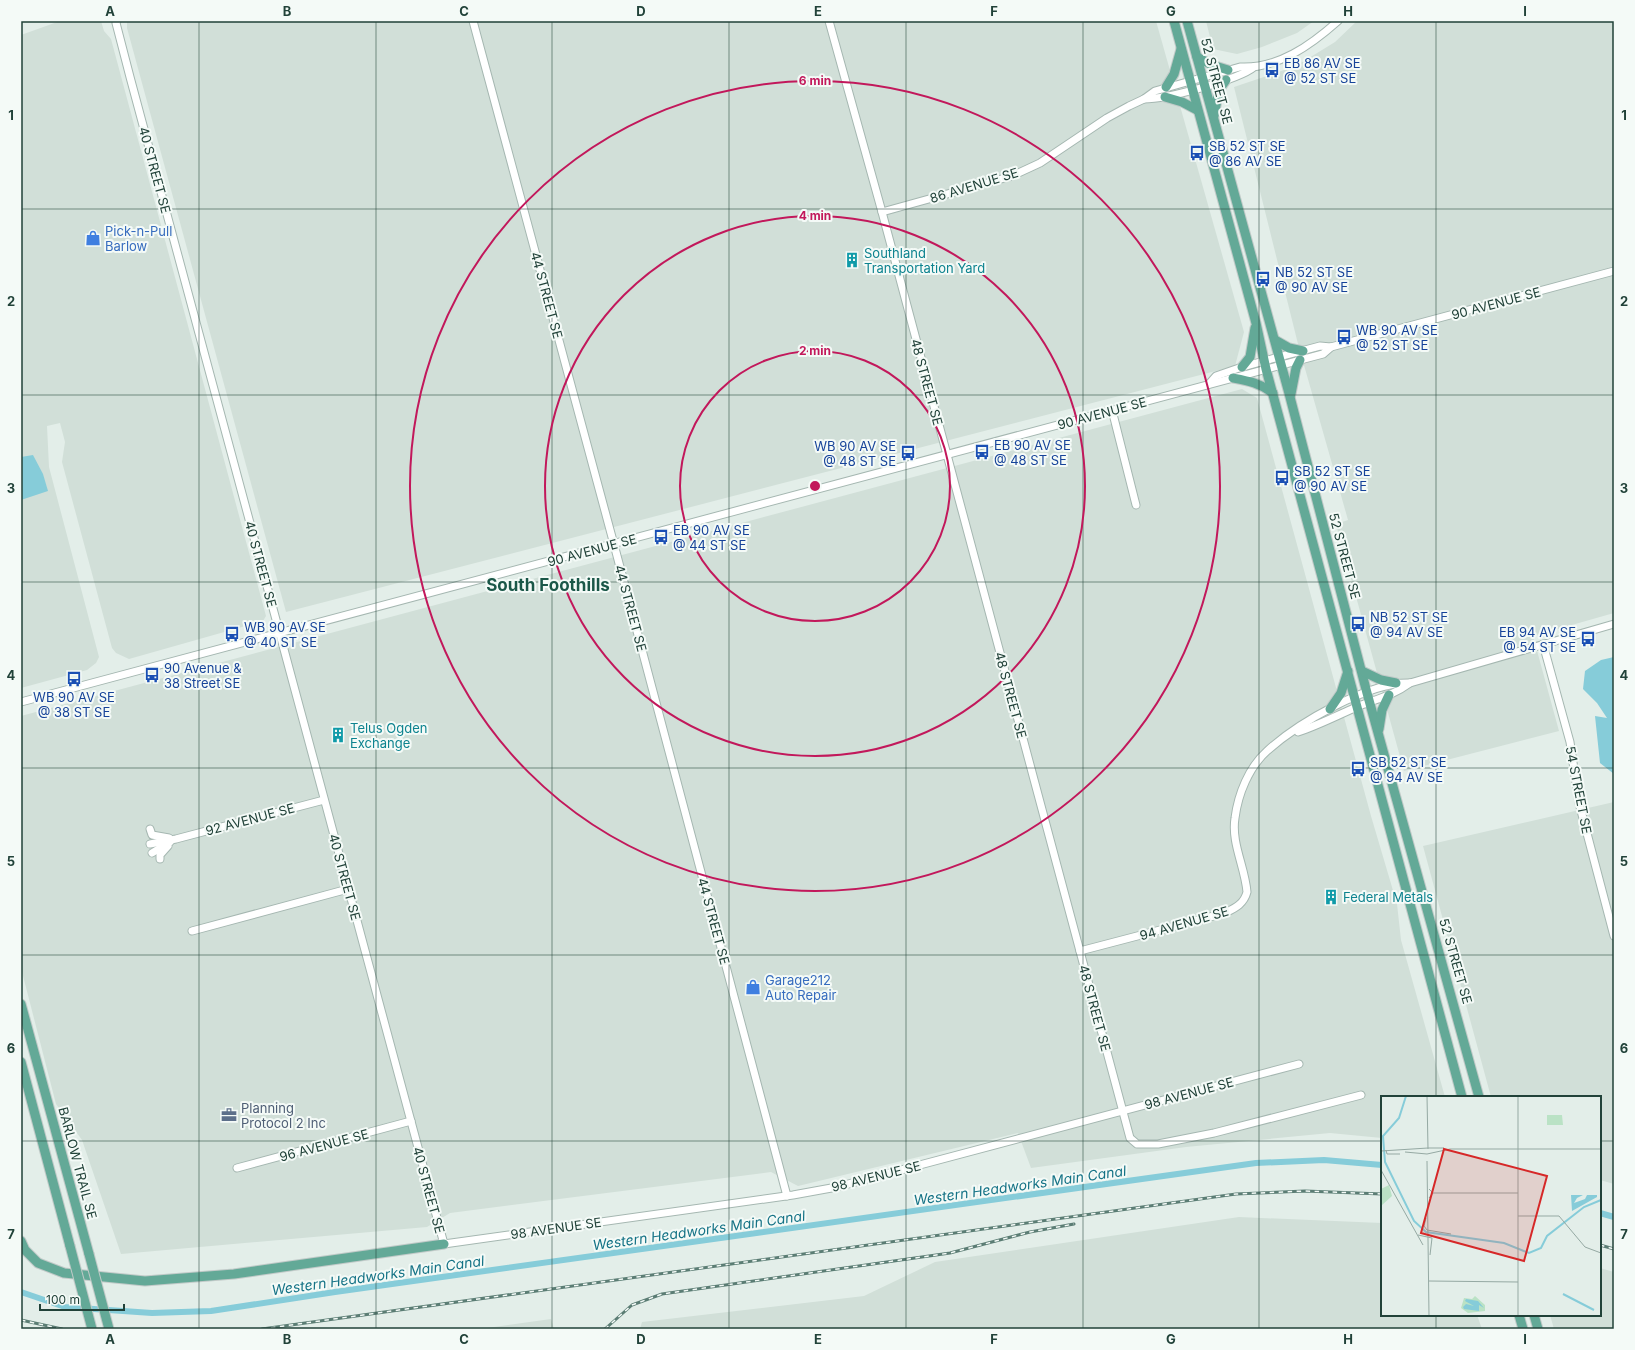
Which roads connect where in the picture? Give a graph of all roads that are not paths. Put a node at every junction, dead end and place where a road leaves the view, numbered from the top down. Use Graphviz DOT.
graph roads {
  1 [pos="473,21"];
  2 [pos="829,21"];
  3 [pos="1174,21"];
  4 [pos="1187,21"];
  5 [pos="1338,21"];
  6 [pos="116,22"];
  7 [pos="1182,47"];
  8 [pos="1197,57"];
  9 [pos="1254,67"];
  10 [pos="1228,70"];
  11 [pos="1226,80"];
  12 [pos="1203,82"];
  13 [pos="1191,85"];
  14 [pos="1166,87"];
  15 [pos="1165,97"];
  16 [pos="1144,99"];
  17 [pos="1198,110"];
  18 [pos="1213,119"];
  19 [pos="882,212"];
  20 [pos="1614,271"];
  21 [pos="1256,323"];
  22 [pos="1275,340"];
  23 [pos="1331,347"];
  24 [pos="1303,351"];
  25 [pos="1300,360"];
  26 [pos="1280,361"];
  27 [pos="1266,365"];
  28 [pos="1242,367"];
  29 [pos="1233,378"];
  30 [pos="1209,384"];
  31 [pos="1273,393"];
  32 [pos="1290,397"];
  33 [pos="1112,410"];
  34 [pos="947,454"];
  35 [pos="1136,504"];
  36 [pos="614,544"];
  37 [pos="1614,624"];
  38 [pos="280,633"];
  39 [pos="1543,644"];
  40 [pos="1348,669"];
  41 [pos="1362,671"];
  42 [pos="1396,683"];
  43 [pos="1410,683"];
  44 [pos="1389,695"];
  45 [pos="1368,697"];
  46 [pos="21,702"];
  47 [pos="1357,702"];
  48 [pos="1330,709"];
  49 [pos="1378,732"];
  50 [pos="1288,735"];
  51 [pos="324,800"];
  52 [pos="150,829"];
  53 [pos="176,839"];
  54 [pos="150,844"];
  55 [pos="152,853"];
  56 [pos="160,859"];
  57 [pos="348,889"];
  58 [pos="192,931"];
  59 [pos="1614,936"];
  60 [pos="1080,951"];
  61 [pos="21,1004"];
  62 [pos="21,1062"];
  63 [pos="1299,1064"];
  64 [pos="1361,1095"];
  65 [pos="1462,1096"];
  66 [pos="1479,1096"];
  67 [pos="1123,1110"];
  68 [pos="411,1121"];
  69 [pos="237,1168"];
  70 [pos="787,1196"];
  71 [pos="21,1241"];
  72 [pos="444,1244"];
  73 [pos="1519,1316"];
  74 [pos="1534,1316"];
  75 [pos="92,1329"];
  76 [pos="109,1329"];
  77 [pos="1523,1329"];
  78 [pos="1538,1329"];
  1 -- 36 [label="street, 44 STREET SE"];
  2 -- 19 [label="street, 48 STREET SE"];
  3 -- 7 [label="main road, 52 STREET SE"];
  4 -- 8 [label="main road, 52 STREET SE"];
  5 -- 9 [label="street, 86 AVENUE SE"];
  6 -- 38 [label="street, 40 STREET SE"];
  7 -- 13 [label="main road, 52 STREET SE"];
  7 -- 14 [label="main road"];
  8 -- 10 [label="main road"];
  8 -- 12 [label="main road, 52 STREET SE"];
  9 -- 10 [label="street, 86 AVENUE SE"];
  9 -- 11 [label="street, 86 AVENUE SE"];
  10 -- 12 [label="street, 86 AVENUE SE"];
  11 -- 12 [label="street, 86 AVENUE SE"];
  11 -- 18 [label="main road"];
  12 -- 13 [label="street, 86 AVENUE SE"];
  12 -- 18 [label="main road, 52 STREET SE"];
  13 -- 14 [label="street, 86 AVENUE SE"];
  13 -- 15 [label="street, 86 AVENUE SE"];
  13 -- 17 [label="main road, 52 STREET SE"];
  14 -- 16 [label="street, 86 AVENUE SE"];
  15 -- 16 [label="street, 86 AVENUE SE"];
  15 -- 17 [label="main road"];
  16 -- 19 [label="street, 86 AVENUE SE"];
  17 -- 21 [label="main road, 52 STREET SE"];
  18 -- 22 [label="main road, 52 STREET SE"];
  19 -- 34 [label="street, 48 STREET SE"];
  20 -- 23 [label="street, 90 AVENUE SE"];
  21 -- 27 [label="main road, 52 STREET SE"];
  21 -- 28 [label="main road"];
  22 -- 24 [label="main road"];
  22 -- 26 [label="main road, 52 STREET SE"];
  23 -- 24 [label="street, 90 AVENUE SE"];
  23 -- 25 [label="street, 90 AVENUE SE"];
  24 -- 26 [label="street, 90 AVENUE SE"];
  25 -- 26 [label="street, 90 AVENUE SE"];
  25 -- 32 [label="main road"];
  26 -- 27 [label="street, 90 AVENUE SE"];
  26 -- 32 [label="main road, 52 STREET SE"];
  27 -- 28 [label="street, 90 AVENUE SE"];
  27 -- 29 [label="street, 90 AVENUE SE"];
  27 -- 31 [label="main road, 52 STREET SE"];
  28 -- 30 [label="street, 90 AVENUE SE"];
  29 -- 30 [label="street, 90 AVENUE SE"];
  29 -- 31 [label="main road"];
  30 -- 33 [label="street, 90 AVENUE SE"];
  31 -- 40 [label="main road, 52 STREET SE"];
  32 -- 41 [label="main road, 52 STREET SE"];
  33 -- 34 [label="street, 90 AVENUE SE"];
  33 -- 35 [label="street"];
  34 -- 36 [label="street, 90 AVENUE SE"];
  34 -- 60 [label="street, 48 STREET SE"];
  36 -- 38 [label="street, 90 AVENUE SE"];
  36 -- 70 [label="street, 44 STREET SE"];
  37 -- 39 [label="street, 94 AVENUE SE"];
  38 -- 46 [label="street, 90 AVENUE SE"];
  38 -- 51 [label="street, 40 STREET SE"];
  39 -- 43 [label="street, 94 AVENUE SE"];
  39 -- 59 [label="street, 54 STREET SE"];
  40 -- 47 [label="main road, 52 STREET SE"];
  40 -- 48 [label="main road"];
  41 -- 42 [label="main road"];
  41 -- 45 [label="main road, 52 STREET SE"];
  42 -- 43 [label="street, 94 AVENUE SE"];
  42 -- 45 [label="street, 94 AVENUE SE"];
  43 -- 44 [label="street, 94 AVENUE SE"];
  44 -- 45 [label="street, 94 AVENUE SE"];
  44 -- 49 [label="main road"];
  45 -- 47 [label="street, 94 AVENUE SE"];
  45 -- 49 [label="main road, 52 STREET SE"];
  47 -- 48 [label="street, 94 AVENUE SE"];
  47 -- 50 [label="street, 94 AVENUE SE"];
  47 -- 65 [label="main road, 52 STREET SE"];
  48 -- 50 [label="street, 94 AVENUE SE"];
  49 -- 66 [label="main road, 52 STREET SE"];
  50 -- 60 [label="street, 94 AVENUE SE"];
  51 -- 53 [label="street, 92 AVENUE SE"];
  51 -- 57 [label="street, 40 STREET SE"];
  52 -- 53 [label="street"];
  53 -- 54 [label="street"];
  53 -- 55 [label="street"];
  53 -- 56 [label="street"];
  57 -- 58 [label="street"];
  57 -- 68 [label="street, 40 STREET SE"];
  60 -- 67 [label="street, 48 STREET SE"];
  61 -- 76 [label="main road, BARLOW TRAIL SE, bridge"];
  62 -- 75 [label="main road, bridge"];
  63 -- 67 [label="street, 98 AVENUE SE"];
  64 -- 67 [label="street, 48 STREET SE"];
  67 -- 70 [label="street, 98 AVENUE SE"];
  68 -- 69 [label="street, 96 AVENUE SE"];
  68 -- 72 [label="street, 40 STREET SE"];
  70 -- 72 [label="street, 98 AVENUE SE"];
  71 -- 72 [label="main road"];
  73 -- 77 [label="main road"];
  74 -- 78 [label="main road"];
}
